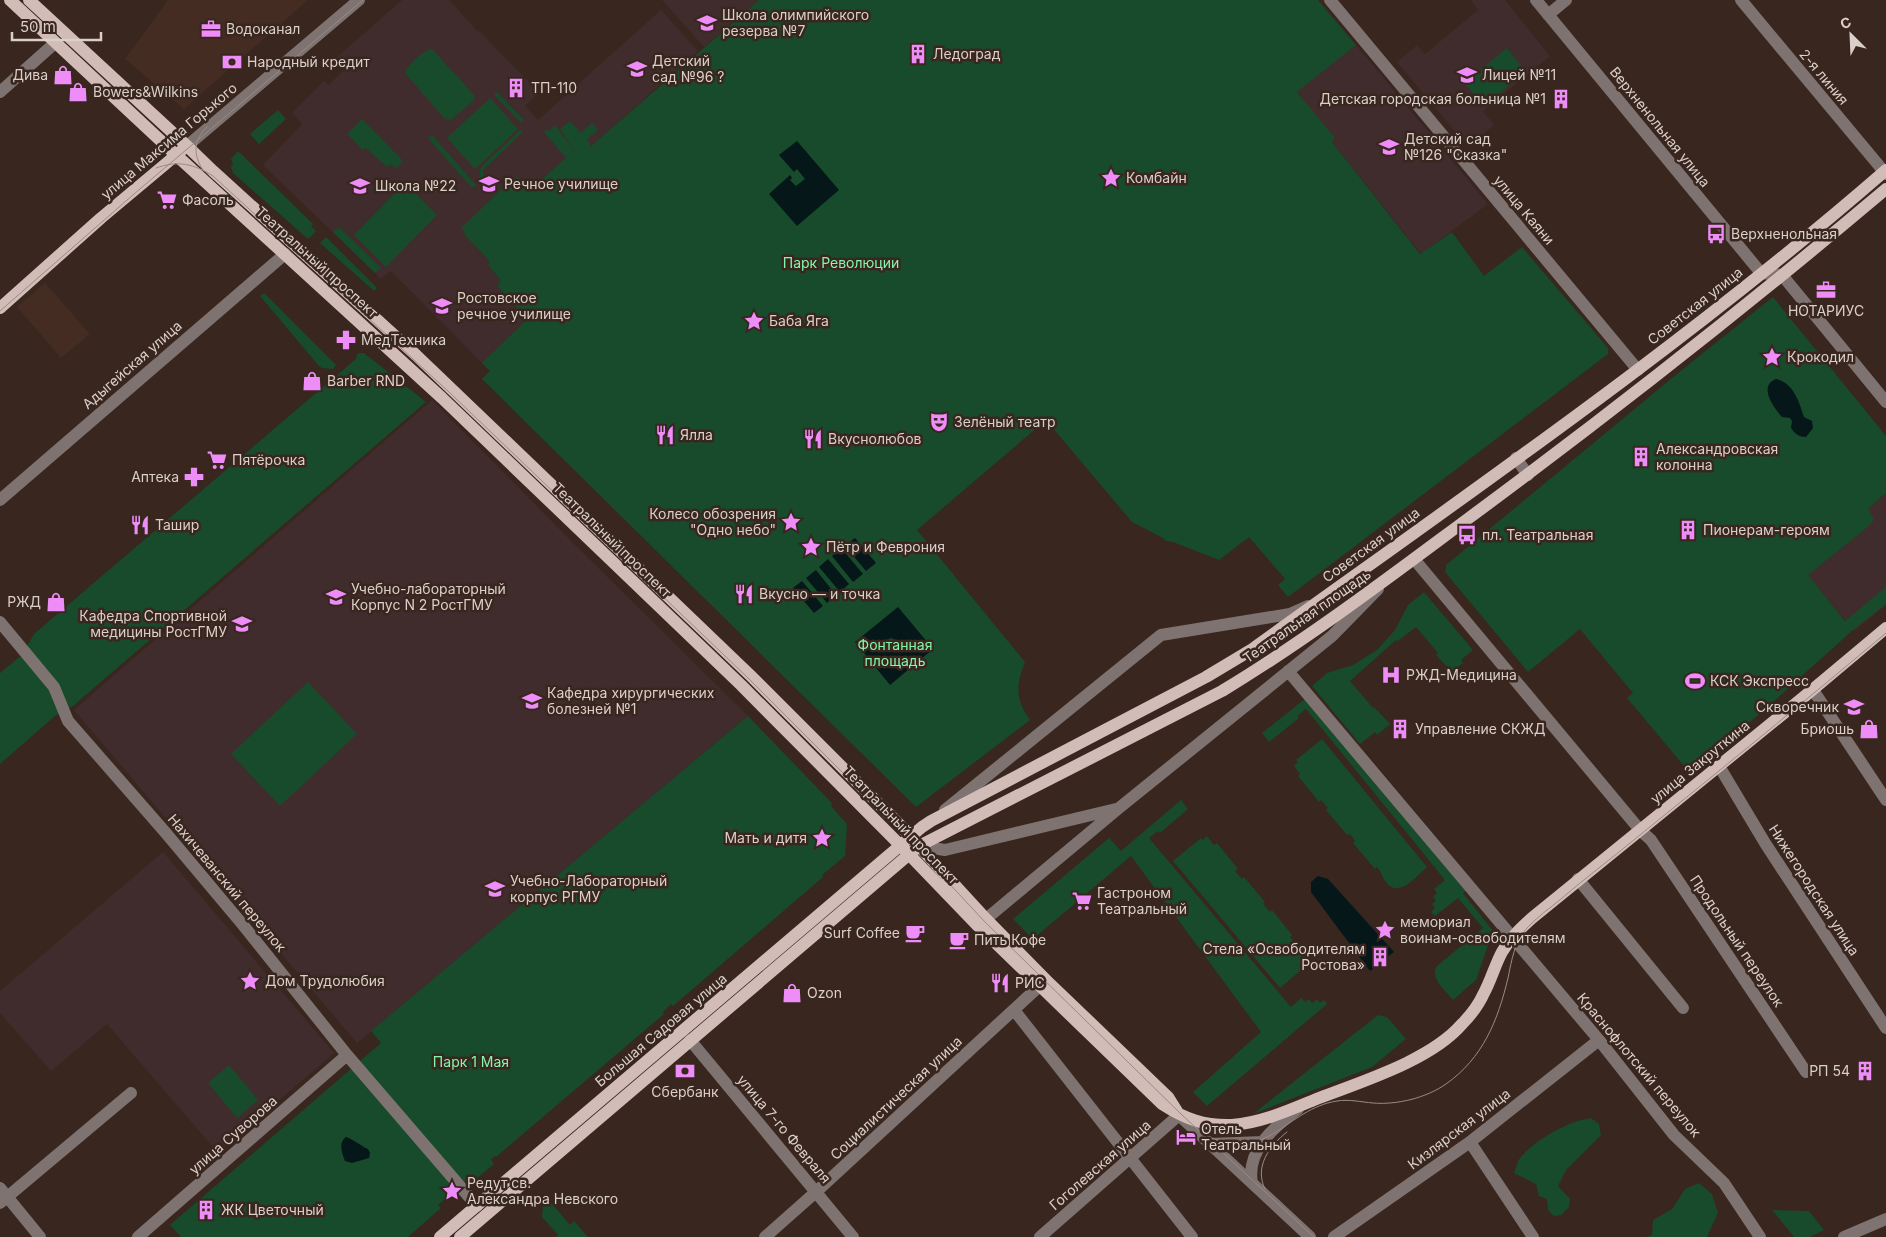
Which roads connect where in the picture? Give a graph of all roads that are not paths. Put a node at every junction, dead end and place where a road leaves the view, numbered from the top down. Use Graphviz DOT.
graph roads {
  1 [pos="10,0"];
  2 [pos="28,0"];
  3 [pos="359,0"];
  4 [pos="1330,0"];
  5 [pos="1536,0"];
  6 [pos="1566,0"];
  7 [pos="1741,0"];
  8 [pos="1548,15"];
  9 [pos="55,43"];
  10 [pos="0,92"];
  11 [pos="187,146"];
  12 [pos="176,155"];
  13 [pos="1885,172"];
  14 [pos="1886,189"];
  15 [pos="285,254"];
  16 [pos="1761,274"];
  17 [pos="1782,275"];
  18 [pos="0,308"];
  19 [pos="1638,370"];
  20 [pos="1886,402"];
  21 [pos="1516,458"];
  22 [pos="1528,475"];
  23 [pos="0,500"];
  24 [pos="1414,559"];
  25 [pos="1392,575"];
  26 [pos="1317,603"];
  27 [pos="0,622"];
  28 [pos="1886,628"];
  29 [pos="1288,671"];
  30 [pos="1813,690"];
  31 [pos="1719,766"];
  32 [pos="1886,800"];
  33 [pos="1119,808"];
  34 [pos="931,821"];
  35 [pos="1640,830"];
  36 [pos="910,845"];
  37 [pos="1578,879"];
  38 [pos="986,919"];
  39 [pos="1512,936"];
  40 [pos="1043,983"];
  41 [pos="1683,1008"];
  42 [pos="1014,1010"];
  43 [pos="1886,1028"];
  44 [pos="690,1040"];
  45 [pos="1599,1040"];
  46 [pos="347,1055"];
  47 [pos="1806,1072"];
  48 [pos="131,1093"];
  49 [pos="1306,1103"];
  50 [pos="1179,1115"];
  51 [pos="1262,1142"];
  52 [pos="1470,1142"];
  53 [pos="1210,1144"];
  54 [pos="1130,1158"];
  55 [pos="1252,1183"];
  56 [pos="817,1191"];
  57 [pos="2,1196"];
  58 [pos="477,1206"];
  59 [pos="1886,1219"];
  60 [pos="40,1237"];
  61 [pos="138,1237"];
  62 [pos="440,1237"];
  63 [pos="460,1237"];
  64 [pos="765,1237"];
  65 [pos="853,1237"];
  66 [pos="1040,1237"];
  67 [pos="1192,1237"];
  68 [pos="1310,1237"];
  69 [pos="1334,1237"];
  70 [pos="1533,1237"];
  71 [pos="1760,1237"];
  72 [pos="1844,1237"];
  1 -- 9 [label="main road, Театральный проспект"];
  2 -- 11 [label="main road, Театральный проспект"];
  3 -- 11 [label="street, улица Максима Горького"];
  4 -- 19 [label="street, улица Каяни"];
  5 -- 8 [label="street, Верхненольная улица"];
  6 -- 8 [label="street"];
  7 -- 13 [label="street, 2-я линия"];
  8 -- 16 [label="street, Верхненольная улица"];
  9 -- 10 [label="street"];
  9 -- 12 [label="main road, Театральный проспект"];
  11 -- 12 [label="main road, улица Максима Горького"];
  11 -- 36 [label="main road, Театральный проспект"];
  12 -- 15 [label="main road, Театральный проспект"];
  12 -- 18 [label="main road, улица Максима Горького"];
  13 -- 16 [label="main road, Советская улица"];
  14 -- 17 [label="main road"];
  15 -- 23 [label="street, Адыгейская улица"];
  15 -- 36 [label="main road, Театральный проспект"];
  16 -- 17 [label="street"];
  16 -- 19 [label="main road, Советская улица"];
  17 -- 20 [label="street"];
  17 -- 22 [label="main road"];
  19 -- 21 [label="main road, Советская улица"];
  21 -- 22 [label="street"];
  21 -- 26 [label="main road, Советская улица"];
  22 -- 24 [label="main road"];
  24 -- 25 [label="main road"];
  24 -- 35 [label="street, Продольный переулок"];
  25 -- 29 [label="street, Театральная площадь"];
  25 -- 36 [label="main road, Театральная площадь"];
  26 -- 34 [label="main road, Театральная площадь"];
  26 -- 34 [label="street, Театральная площадь"];
  27 -- 46 [label="street, Нахичеванский переулок"];
  28 -- 30 [label="main road, улица Закруткина"];
  29 -- 33 [label="street, Театральная площадь"];
  29 -- 39 [label="street, Краснофлотский переулок"];
  30 -- 31 [label="main road, улица Закруткина"];
  30 -- 32 [label="street"];
  31 -- 35 [label="main road, улица Закруткина"];
  31 -- 43 [label="street, Нижегородская улица"];
  33 -- 36 [label="street, Театральная площадь"];
  33 -- 38 [label="street, Театральная площадь"];
  34 -- 36 [label="main road, Театральная площадь"];
  35 -- 37 [label="main road, улица Закруткина"];
  35 -- 47 [label="street, Продольный переулок"];
  36 -- 38 [label="main road, Театральный проспект"];
  36 -- 40 [label="main road, Театральный проспект"];
  36 -- 44 [label="main road, Большая Садовая улица"];
  36 -- 58 [label="main road, Большая Садовая улица"];
  37 -- 39 [label="main road, улица Закруткина"];
  37 -- 41 [label="street"];
  38 -- 40 [label="main road, Театральный проспект"];
  39 -- 45 [label="street, Краснофлотский переулок"];
  39 -- 49 [label="main road, улица Закруткина"];
  40 -- 42 [label="street, Социалистическая улица"];
  40 -- 50 [label="main road, Театральный проспект"];
  42 -- 54 [label="street"];
  42 -- 56 [label="street, Социалистическая улица"];
  44 -- 56 [label="street, улица 7-го Февраля"];
  44 -- 63 [label="main road, Большая Садовая улица"];
  45 -- 52 [label="street, Кизлярская улица"];
  45 -- 71 [label="street, Краснофлотский переулок"];
  46 -- 58 [label="street, Нахичеванский переулок"];
  46 -- 61 [label="street, улица Суворова"];
  48 -- 57 [label="street"];
  49 -- 50 [label="main road, улица Закруткина"];
  49 -- 51 [label="street, улица Закруткина"];
  50 -- 53 [label="street, Театральный проспект"];
  50 -- 54 [label="street, Гоголевская улица"];
  51 -- 53 [label="street"];
  51 -- 55 [label="street, улица Закруткина"];
  52 -- 69 [label="street, Кизлярская улица"];
  52 -- 70 [label="street"];
  53 -- 55 [label="street, Театральный проспект"];
  54 -- 66 [label="street, Гоголевская улица"];
  54 -- 67 [label="street"];
  55 -- 68 [label="street, Театральный проспект"];
  56 -- 64 [label="street, Социалистическая улица"];
  56 -- 65 [label="street, улица 7-го Февраля"];
  57 -- 60 [label="street"];
  58 -- 62 [label="main road, Большая Садовая улица"];
  59 -- 72 [label="street"];
}
